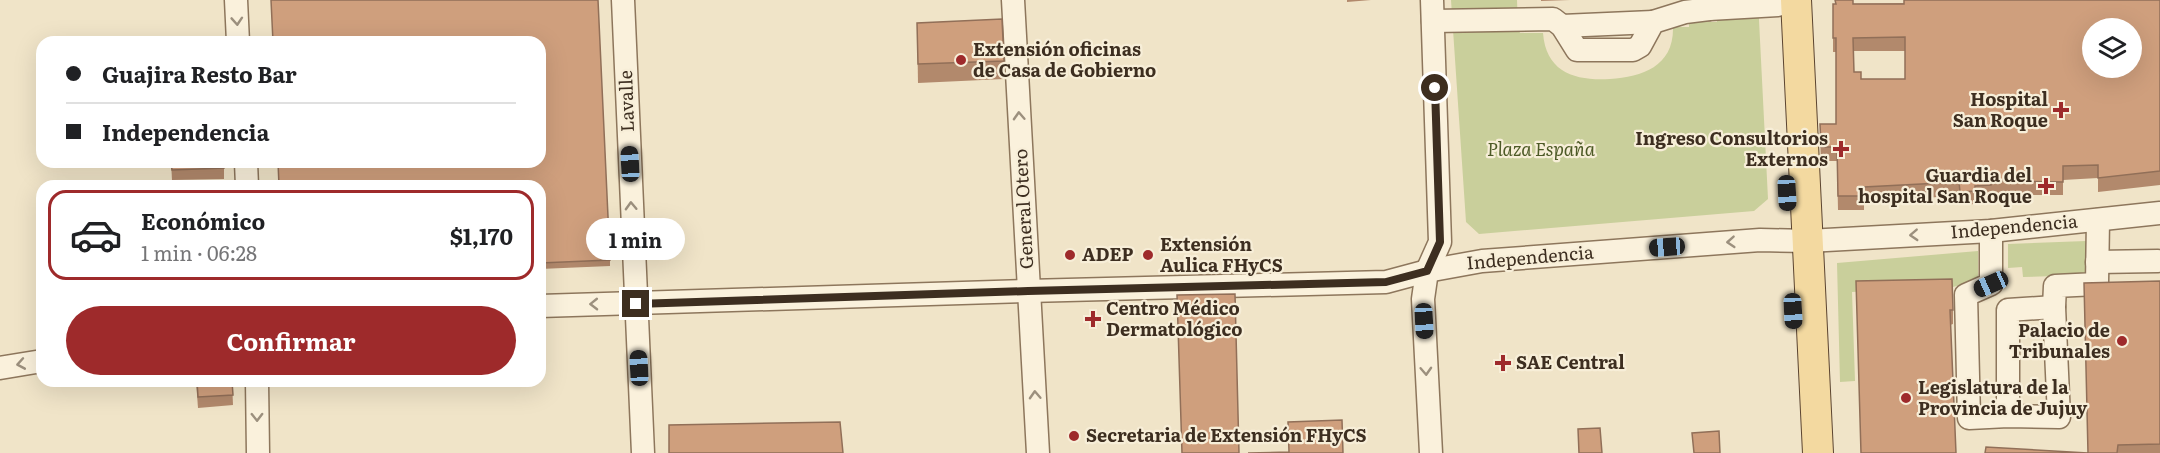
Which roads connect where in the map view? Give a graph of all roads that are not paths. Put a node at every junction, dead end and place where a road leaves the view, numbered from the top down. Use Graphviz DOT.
graph roads {
  1 [pos="236,0"];
  2 [pos="623,0"];
  3 [pos="1013,0"];
  4 [pos="1784,2"];
  5 [pos="1709,4"];
  6 [pos="1432,11"];
  7 [pos="238,36"];
  8 [pos="2160,213"];
  9 [pos="2098,220"];
  10 [pos="1991,231"];
  11 [pos="1799,240"];
  12 [pos="2158,261"];
  13 [pos="2097,262"];
  14 [pos="1427,271"];
  15 [pos="1028,291"];
  16 [pos="636,304"];
  17 [pos="546,306"];
  18 [pos="2054,307"];
  19 [pos="36,362"];
  20 [pos="0,368"];
  21 [pos="257,387"];
  22 [pos="2007,416"];
  23 [pos="258,453"];
  24 [pos="643,453"];
  25 [pos="1038,453"];
  26 [pos="1431,453"];
  27 [pos="1800,453"];
  28 [pos="1818,453"];
  1 -- 7 [label="street, one-way"];
  16 -- 2 [label="street, Lavalle, one-way"];
  15 -- 3 [label="street, General Otero, one-way"];
  4 -- 5 [label="street"];
  4 -- 11 [label="main road"];
  5 -- 6 [label="street"];
  6 -- 14 [label="street"];
  8 -- 9 [label="street, Independencia"];
  9 -- 10 [label="street, Independencia"];
  9 -- 13 [label="street"];
  10 -- 11 [label="street, Independencia, one-way"];
  10 -- 22 [label="street"];
  11 -- 14 [label="street, Independencia, one-way"];
  11 -- 27 [label="main road"];
  11 -- 28 [label="main road"];
  12 -- 13 [label="street"];
  13 -- 18 [label="street"];
  14 -- 15 [label="street, Independencia"];
  14 -- 26 [label="street, one-way"];
  15 -- 16 [label="street, Independencia"];
  25 -- 15 [label="street, General Otero, one-way"];
  16 -- 17 [label="street, Independencia, one-way"];
  16 -- 24 [label="street, Lavalle"];
  18 -- 22 [label="street"];
  18 -- 22 [label="street"];
  19 -- 20 [label="street, one-way"];
  21 -- 23 [label="street, one-way"];
}
